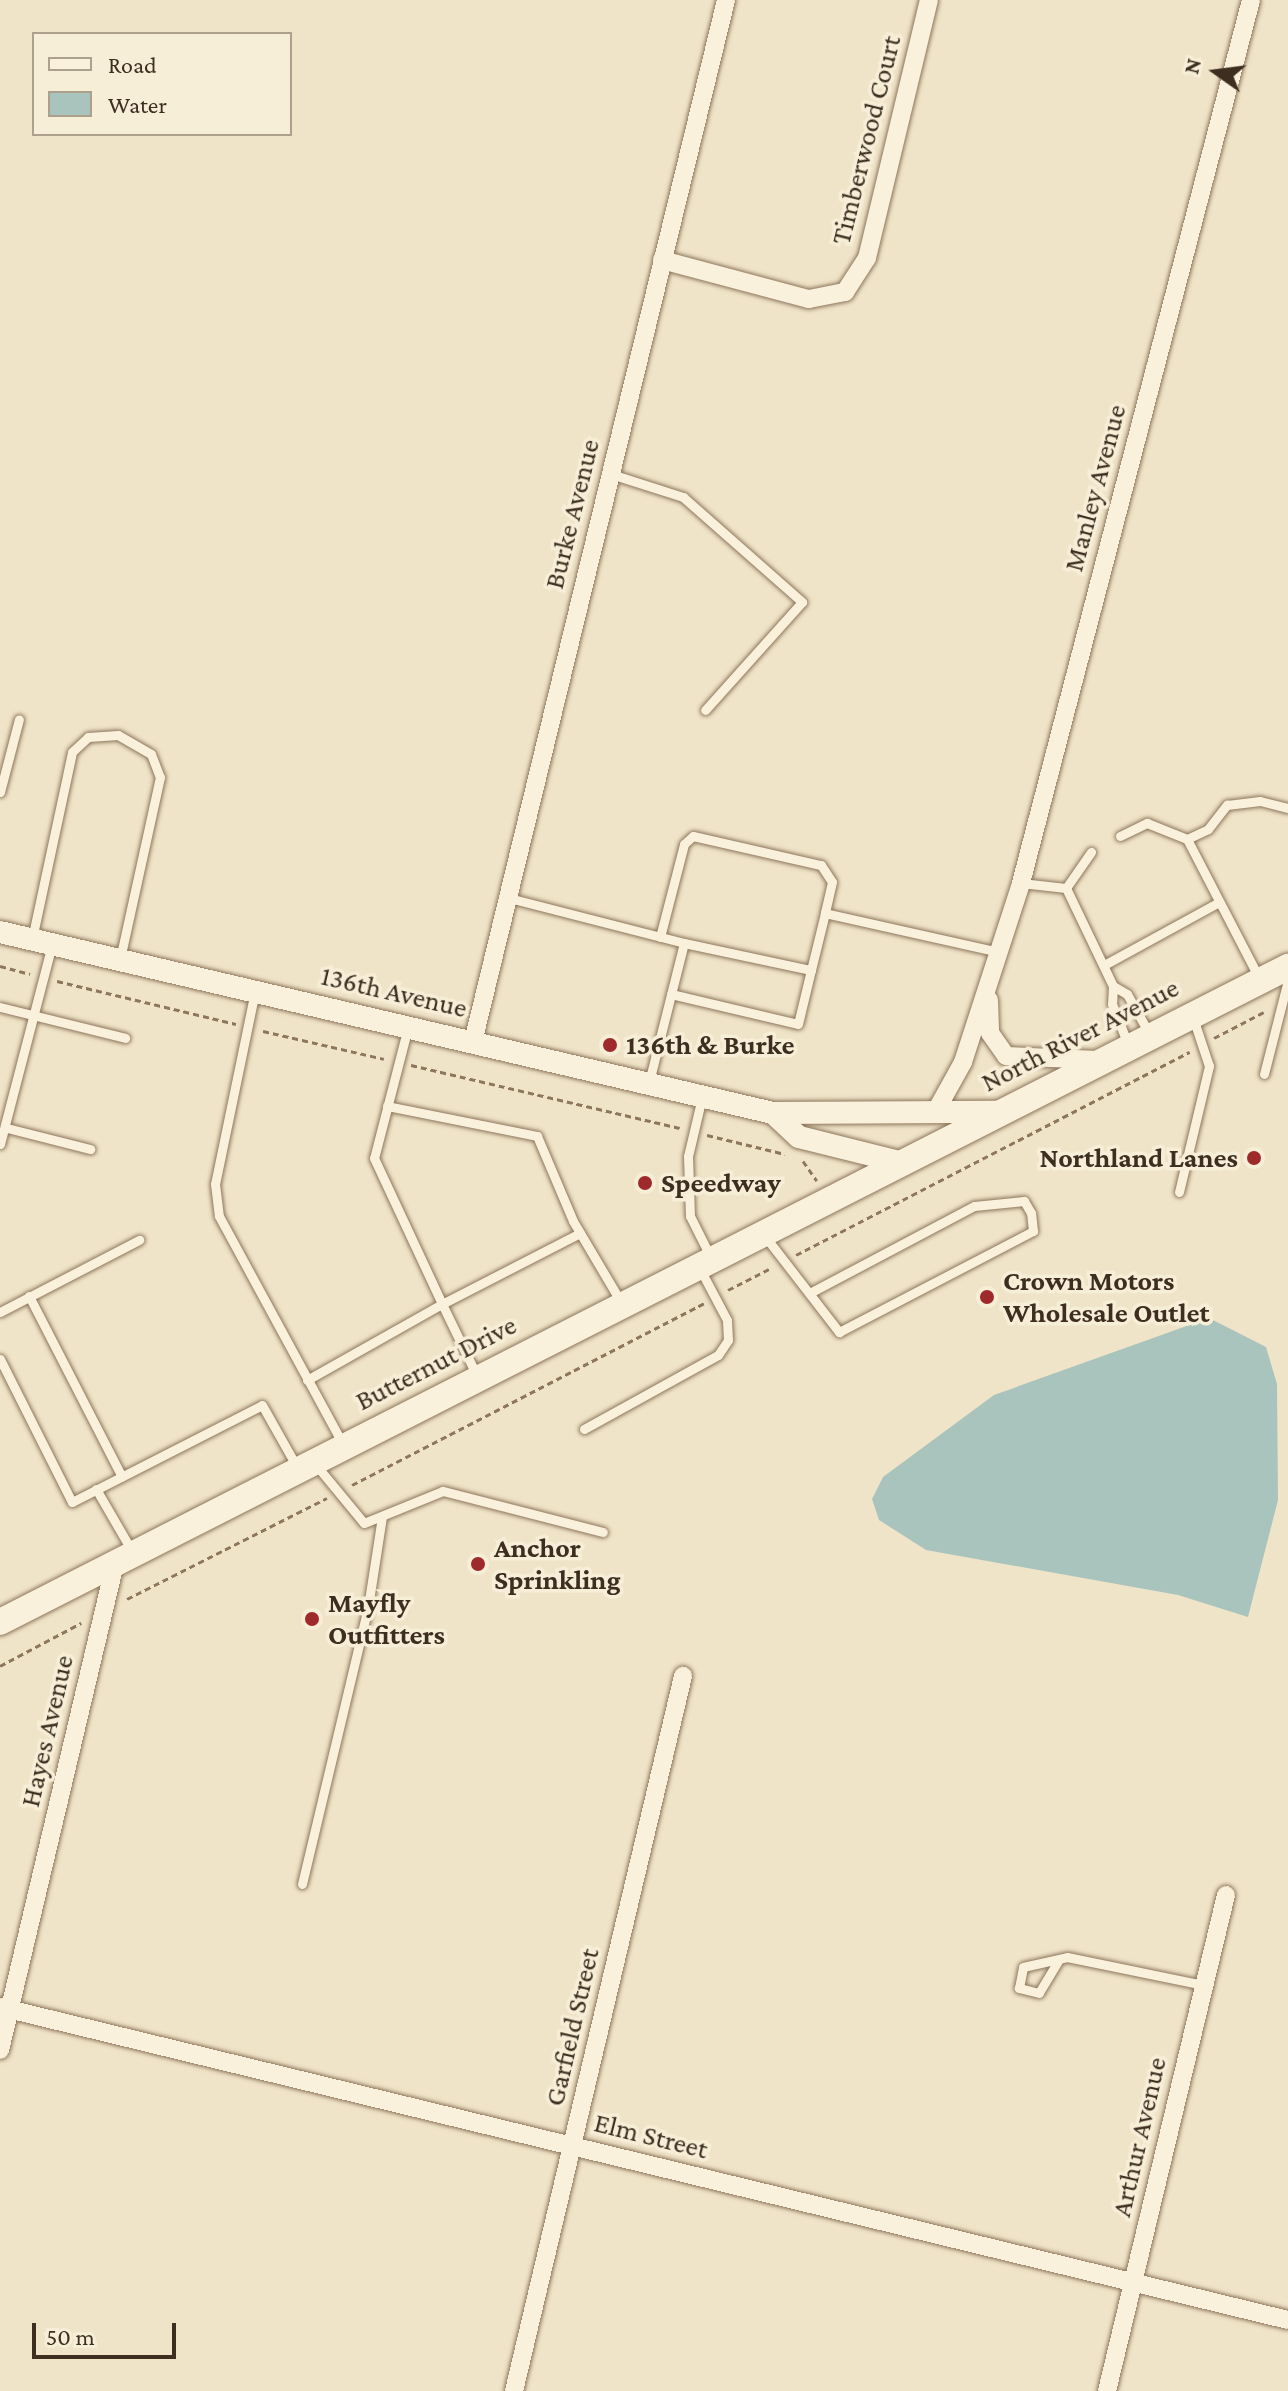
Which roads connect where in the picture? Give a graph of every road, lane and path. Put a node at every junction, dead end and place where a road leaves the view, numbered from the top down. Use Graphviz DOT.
graph roads {
  1 [pos="726,0"];
  2 [pos="929,0"];
  3 [pos="1251,0"];
  4 [pos="662,260"];
  5 [pos="611,474"];
  6 [pos="705,710"];
  7 [pos="19,719"];
  8 [pos="0,792"];
  9 [pos="1288,808"];
  10 [pos="1120,836"];
  11 [pos="1187,839"];
  12 [pos="1091,852"];
  13 [pos="1021,883"];
  14 [pos="1066,888"];
  15 [pos="509,898"];
  16 [pos="1219,902"];
  17 [pos="825,913"];
  18 [pos="0,932"];
  19 [pos="660,937"];
  20 [pos="42,942"];
  21 [pos="684,943"];
  22 [pos="1001,952"];
  23 [pos="120,960"];
  24 [pos="1104,965"];
  25 [pos="0,966"];
  26 [pos="1288,967"];
  27 [pos="811,970"];
  28 [pos="44,977"];
  29 [pos="1288,980"];
  30 [pos="1261,981"];
  31 [pos="1113,986"];
  32 [pos="989,989"];
  33 [pos="255,991"];
  34 [pos="671,994"];
  35 [pos="0,1007"];
  36 [pos="1192,1014"];
  37 [pos="34,1016"];
  38 [pos="408,1027"];
  39 [pos="250,1028"];
  40 [pos="125,1038"];
  41 [pos="1139,1041"];
  42 [pos="473,1042"];
  43 [pos="1102,1060"];
  44 [pos="398,1062"];
  45 [pos="1264,1074"];
  46 [pos="649,1082"];
  47 [pos="1118,1087"];
  48 [pos="703,1094"];
  49 [pos="387,1106"];
  50 [pos="937,1109"];
  51 [pos="999,1112"];
  52 [pos="773,1113"];
  53 [pos="7,1128"];
  54 [pos="692,1131"];
  55 [pos="0,1144"];
  56 [pos="90,1149"];
  57 [pos="903,1163"];
  58 [pos="1179,1192"];
  59 [pos="829,1198"];
  60 [pos="846,1228"];
  61 [pos="762,1232"];
  62 [pos="580,1233"];
  63 [pos="139,1240"];
  64 [pos="704,1262"];
  65 [pos="779,1263"];
  66 [pos="810,1293"];
  67 [pos="29,1296"];
  68 [pos="716,1297"];
  69 [pos="442,1304"];
  70 [pos="622,1304"];
  71 [pos="0,1312"];
  72 [pos="0,1359"];
  73 [pos="478,1378"];
  74 [pos="307,1380"];
  75 [pos="584,1429"];
  76 [pos="344,1447"];
  77 [pos="306,1466"];
  78 [pos="122,1477"];
  79 [pos="96,1489"];
  80 [pos="336,1493"];
  81 [pos="382,1517"];
  82 [pos="603,1532"];
  83 [pos="124,1559"];
  84 [pos="101,1613"];
  85 [pos="0,1622"];
  86 [pos="0,1666"];
  87 [pos="683,1676"];
  88 [pos="302,1884"];
  89 [pos="1226,1895"];
  90 [pos="1058,1961"];
  91 [pos="1204,1985"];
  92 [pos="5,2008"];
  93 [pos="0,2050"];
  94 [pos="574,2145"];
  95 [pos="1133,2283"];
  96 [pos="1288,2320"];
  97 [pos="514,2391"];
  98 [pos="1107,2391"];
  1 -- 4 [label="street, Burke Avenue"];
  2 -- 4 [label="street, Timberwood Court"];
  3 -- 13 [label="street, Manley Avenue"];
  4 -- 5 [label="street, Burke Avenue"];
  5 -- 6 [label="lane"];
  5 -- 15 [label="street, Burke Avenue"];
  7 -- 8 [label="lane"];
  9 -- 11 [label="lane"];
  10 -- 11 [label="lane"];
  11 -- 16 [label="lane"];
  12 -- 14 [label="lane"];
  13 -- 14 [label="lane"];
  13 -- 22 [label="street, Manley Avenue"];
  14 -- 24 [label="lane"];
  15 -- 19 [label="lane"];
  15 -- 42 [label="street, Burke Avenue"];
  16 -- 24 [label="lane"];
  16 -- 30 [label="lane"];
  17 -- 19 [label="lane"];
  17 -- 22 [label="lane"];
  17 -- 27 [label="lane"];
  18 -- 20 [label="street, 136th Avenue"];
  19 -- 21 [label="lane"];
  20 -- 23 [label="street, 136th Avenue"];
  20 -- 23 [label="lane"];
  20 -- 28 [label="lane"];
  21 -- 27 [label="lane"];
  21 -- 34 [label="lane"];
  22 -- 32 [label="street, Manley Avenue"];
  23 -- 33 [label="street, 136th Avenue"];
  24 -- 31 [label="lane"];
  25 -- 28 [label="path"];
  26 -- 30 [label="main road, North River Avenue"];
  27 -- 34 [label="lane"];
  28 -- 37 [label="lane"];
  28 -- 39 [label="path"];
  29 -- 45 [label="lane"];
  30 -- 36 [label="main road, North River Avenue"];
  31 -- 41 [label="lane"];
  31 -- 41 [label="lane"];
  32 -- 43 [label="street, Manley Avenue"];
  32 -- 50 [label="street, Manley Avenue"];
  33 -- 38 [label="street, 136th Avenue"];
  33 -- 39 [label="lane"];
  34 -- 46 [label="lane"];
  35 -- 37 [label="lane"];
  36 -- 41 [label="main road, North River Avenue"];
  36 -- 58 [label="lane"];
  37 -- 40 [label="lane"];
  37 -- 53 [label="lane"];
  38 -- 42 [label="street, 136th Avenue"];
  38 -- 44 [label="lane"];
  39 -- 44 [label="path"];
  39 -- 74 [label="lane"];
  41 -- 43 [label="main road, North River Avenue"];
  42 -- 46 [label="street, 136th Avenue"];
  43 -- 51 [label="main road, North River Avenue"];
  44 -- 49 [label="lane"];
  44 -- 54 [label="path"];
  46 -- 48 [label="street, 136th Avenue"];
  47 -- 60 [label="path"];
  48 -- 52 [label="street, 136th Avenue"];
  48 -- 54 [label="lane"];
  49 -- 62 [label="lane"];
  49 -- 69 [label="lane"];
  50 -- 51 [label="street, 136th Avenue"];
  50 -- 52 [label="street, 136th Avenue"];
  51 -- 57 [label="main road, North River Avenue"];
  52 -- 57 [label="street, 136th Avenue"];
  53 -- 55 [label="lane"];
  53 -- 56 [label="lane"];
  54 -- 59 [label="path"];
  54 -- 64 [label="lane"];
  57 -- 59 [label="main road, Butternut Drive"];
  59 -- 60 [label="path"];
  59 -- 61 [label="main road, Butternut Drive"];
  60 -- 65 [label="path"];
  61 -- 64 [label="main road, Butternut Drive"];
  61 -- 65 [label="lane"];
  62 -- 69 [label="lane"];
  62 -- 70 [label="lane"];
  63 -- 67 [label="lane"];
  64 -- 68 [label="lane"];
  64 -- 70 [label="main road, Butternut Drive"];
  65 -- 66 [label="lane"];
  65 -- 68 [label="path"];
  66 -- 66 [label="lane"];
  67 -- 71 [label="lane"];
  67 -- 78 [label="lane"];
  68 -- 75 [label="lane"];
  68 -- 80 [label="path"];
  69 -- 73 [label="lane"];
  69 -- 74 [label="lane"];
  70 -- 73 [label="main road, Butternut Drive"];
  72 -- 79 [label="lane"];
  73 -- 76 [label="main road, Butternut Drive"];
  74 -- 76 [label="lane"];
  76 -- 77 [label="main road, Butternut Drive"];
  77 -- 78 [label="lane"];
  77 -- 80 [label="lane"];
  77 -- 83 [label="main road, Butternut Drive"];
  78 -- 79 [label="lane"];
  79 -- 83 [label="lane"];
  80 -- 81 [label="lane"];
  80 -- 84 [label="path"];
  81 -- 82 [label="lane"];
  81 -- 88 [label="lane"];
  83 -- 84 [label="street, Hayes Avenue"];
  83 -- 85 [label="main road, Butternut Drive"];
  84 -- 86 [label="path"];
  84 -- 92 [label="street, Hayes Avenue"];
  87 -- 94 [label="street, Garfield Street"];
  89 -- 91 [label="street, Arthur Avenue"];
  90 -- 90 [label="lane"];
  90 -- 91 [label="lane"];
  91 -- 95 [label="street, Arthur Avenue"];
  92 -- 93 [label="street, Hayes Avenue"];
  92 -- 94 [label="street, Elm Street"];
  94 -- 95 [label="street, Elm Street"];
  94 -- 97 [label="street, Garfield Street"];
  95 -- 96 [label="street, Elm Street"];
  95 -- 98 [label="street, Arthur Avenue"];
}
